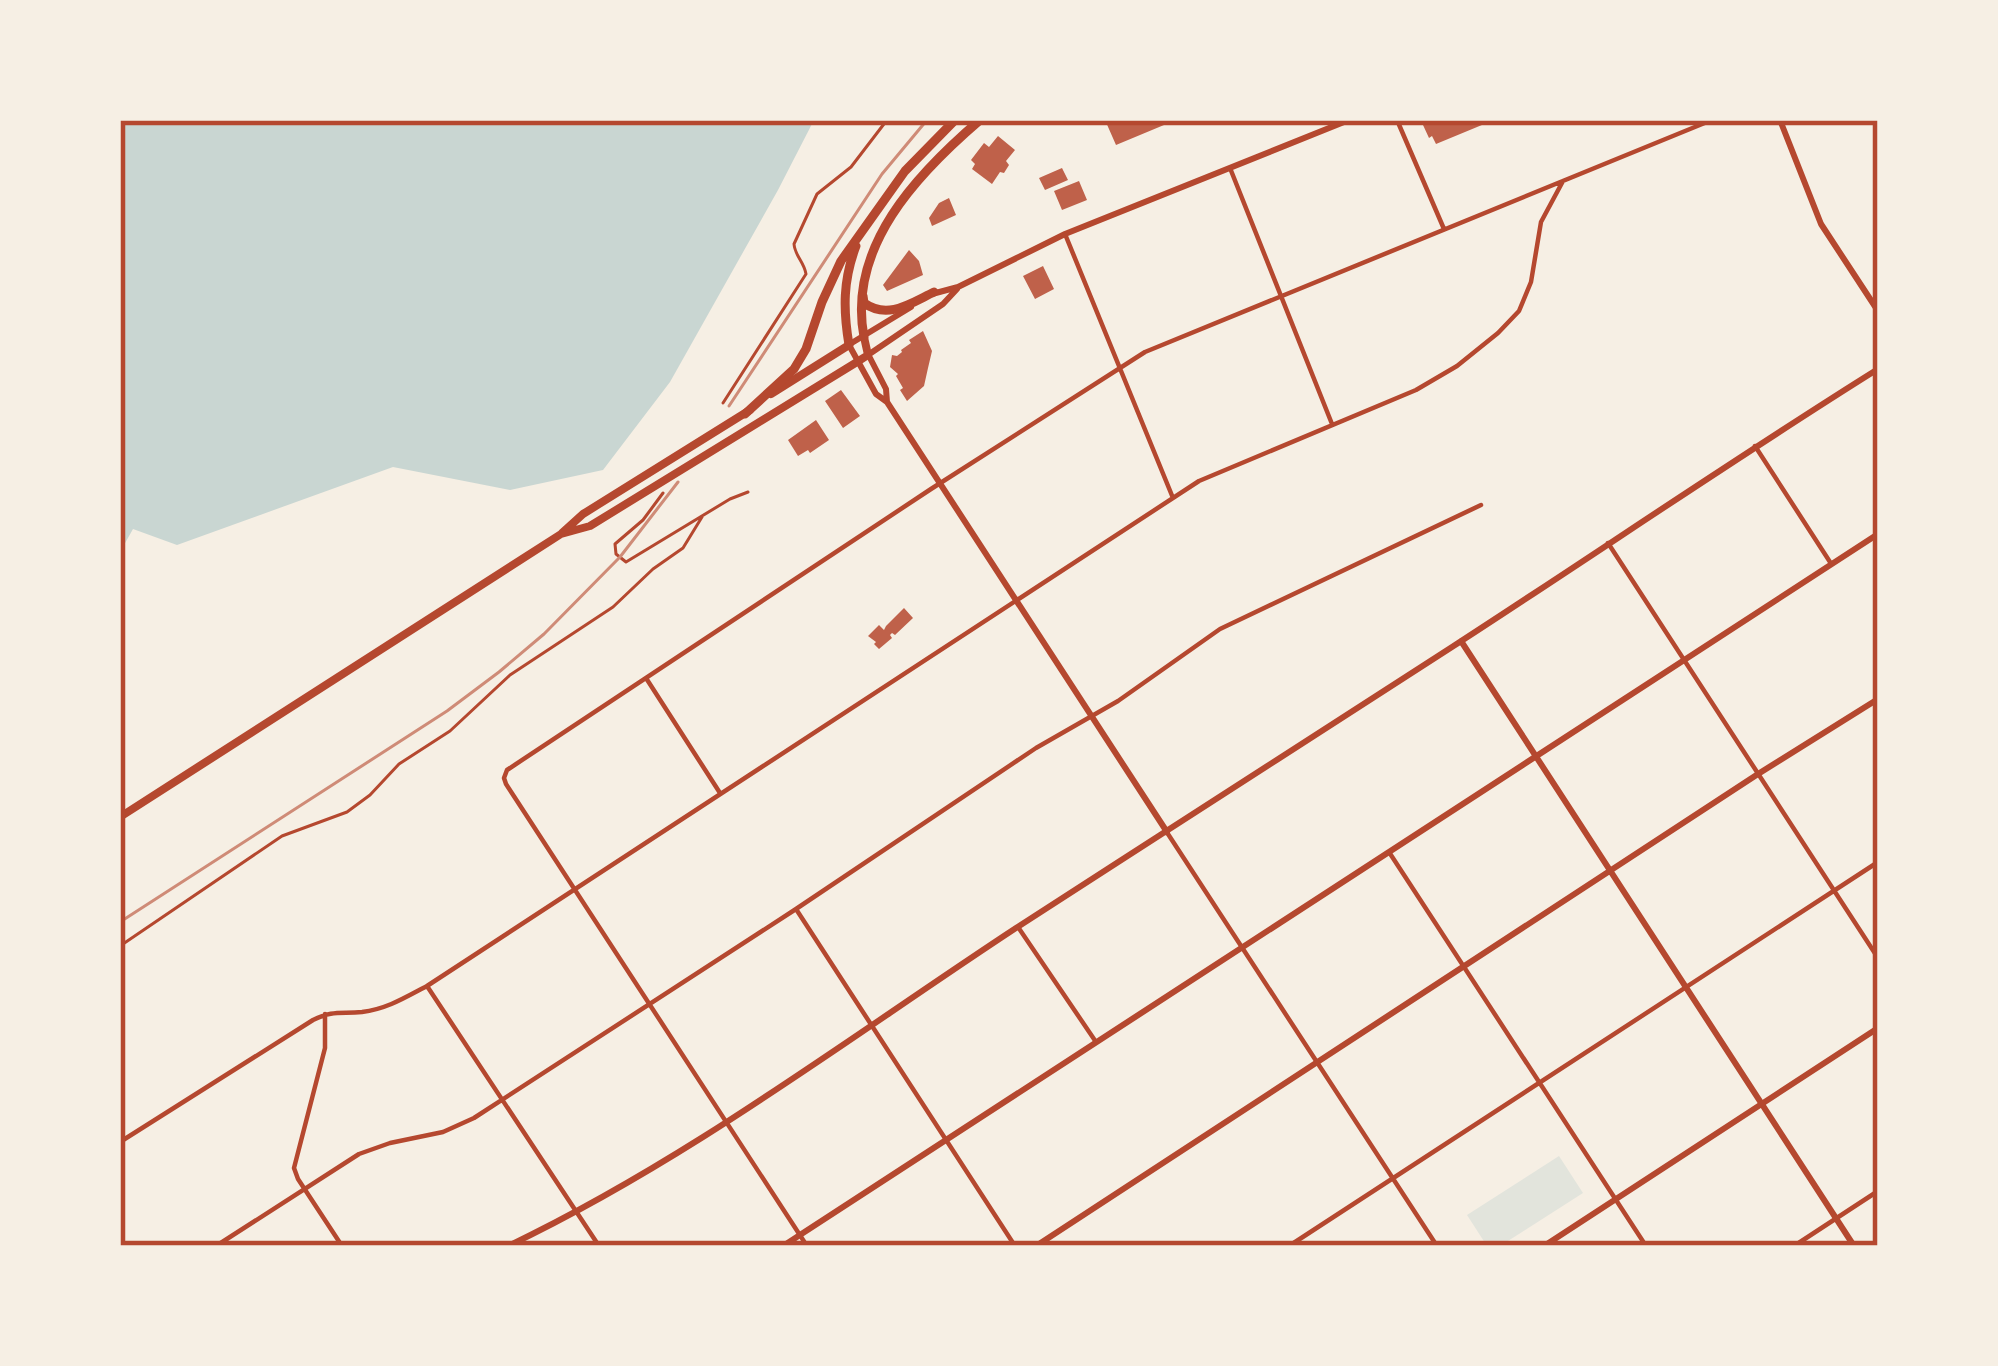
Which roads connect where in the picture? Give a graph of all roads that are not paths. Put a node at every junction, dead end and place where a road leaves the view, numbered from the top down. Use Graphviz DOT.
graph roads {
  1 [pos="955,120"];
  2 [pos="980,120"];
  3 [pos="1348,120"];
  4 [pos="1397,120"];
  5 [pos="1712,120"];
  6 [pos="1780,120"];
  7 [pos="1229,167"];
  8 [pos="1563,181"];
  9 [pos="1444,229"];
  10 [pos="863,230"];
  11 [pos="1065,234"];
  12 [pos="861,285"];
  13 [pos="958,287"];
  14 [pos="934,292"];
  15 [pos="1281,296"];
  16 [pos="1878,310"];
  17 [pos="863,337"];
  18 [pos="849,345"];
  19 [pos="868,355"];
  20 [pos="857,362"];
  21 [pos="1120,368"];
  22 [pos="1878,369"];
  23 [pos="887,402"];
  24 [pos="745,413"];
  25 [pos="1332,424"];
  26 [pos="1755,446"];
  27 [pos="939,484"];
  28 [pos="1173,498"];
  29 [pos="1481,506"];
  30 [pos="561,534"];
  31 [pos="1878,534"];
  32 [pos="1608,543"];
  33 [pos="1832,564"];
  34 [pos="1016,601"];
  35 [pos="1461,641"];
  36 [pos="1685,658"];
  37 [pos="646,678"];
  38 [pos="1878,699"];
  39 [pos="1093,717"];
  40 [pos="1536,755"];
  41 [pos="1758,774"];
  42 [pos="720,793"];
  43 [pos="120,817"];
  44 [pos="1167,832"];
  45 [pos="1390,852"];
  46 [pos="1878,862"];
  47 [pos="1611,872"];
  48 [pos="574,890"];
  49 [pos="1834,890"];
  50 [pos="796,909"];
  51 [pos="1018,927"];
  52 [pos="1242,947"];
  53 [pos="1878,958"];
  54 [pos="1465,967"];
  55 [pos="427,986"];
  56 [pos="1687,987"];
  57 [pos="650,1004"];
  58 [pos="325,1014"];
  59 [pos="872,1024"];
  60 [pos="1878,1028"];
  61 [pos="1096,1043"];
  62 [pos="1318,1063"];
  63 [pos="1539,1083"];
  64 [pos="502,1100"];
  65 [pos="1762,1103"];
  66 [pos="726,1120"];
  67 [pos="947,1140"];
  68 [pos="120,1142"];
  69 [pos="1393,1179"];
  70 [pos="304,1189"];
  71 [pos="1878,1191"];
  72 [pos="1615,1200"];
  73 [pos="576,1213"];
  74 [pos="1836,1219"];
  75 [pos="800,1235"];
  76 [pos="216,1246"];
  77 [pos="341,1246"];
  78 [pos="508,1246"];
  79 [pos="598,1246"];
  80 [pos="783,1246"];
  81 [pos="807,1246"];
  82 [pos="1015,1246"];
  83 [pos="1036,1246"];
  84 [pos="1289,1246"];
  85 [pos="1437,1246"];
  86 [pos="1544,1246"];
  87 [pos="1646,1246"];
  88 [pos="1794,1246"];
  89 [pos="1854,1246"];
  1 -- 10 [label="highway"];
  2 -- 12 [label="highway"];
  3 -- 7 [label="street"];
  4 -- 9 [label="street"];
  5 -- 8 [label="street"];
  6 -- 16 [label="street"];
  7 -- 11 [label="street"];
  7 -- 15 [label="street"];
  8 -- 9 [label="street"];
  8 -- 25 [label="street"];
  9 -- 15 [label="street"];
  10 -- 18 [label="highway"];
  10 -- 24 [label="highway"];
  11 -- 13 [label="street"];
  11 -- 21 [label="street"];
  12 -- 14 [label="highway"];
  12 -- 17 [label="highway"];
  13 -- 14 [label="street"];
  13 -- 19 [label="street"];
  14 -- 17 [label="street"];
  15 -- 21 [label="street"];
  15 -- 25 [label="street"];
  17 -- 18 [label="street"];
  17 -- 19 [label="highway"];
  18 -- 20 [label="street"];
  18 -- 24 [label="highway"];
  19 -- 20 [label="highway"];
  19 -- 23 [label="street"];
  20 -- 23 [label="street"];
  20 -- 30 [label="highway"];
  21 -- 27 [label="street"];
  21 -- 28 [label="street"];
  22 -- 26 [label="street"];
  23 -- 27 [label="street"];
  24 -- 30 [label="highway"];
  25 -- 28 [label="street"];
  26 -- 32 [label="street"];
  26 -- 33 [label="street"];
  27 -- 34 [label="street"];
  27 -- 37 [label="street"];
  28 -- 34 [label="street"];
  29 -- 39 [label="street"];
  30 -- 43 [label="highway"];
  31 -- 33 [label="street"];
  32 -- 35 [label="street"];
  32 -- 36 [label="street"];
  33 -- 36 [label="street"];
  34 -- 39 [label="street"];
  34 -- 42 [label="street"];
  35 -- 40 [label="street"];
  35 -- 44 [label="street"];
  36 -- 40 [label="street"];
  36 -- 41 [label="street"];
  37 -- 42 [label="street"];
  37 -- 48 [label="street"];
  38 -- 41 [label="street"];
  39 -- 44 [label="street"];
  39 -- 50 [label="street"];
  40 -- 45 [label="street"];
  40 -- 47 [label="street"];
  41 -- 47 [label="street"];
  41 -- 49 [label="street"];
  42 -- 48 [label="street"];
  44 -- 51 [label="street"];
  44 -- 52 [label="street"];
  45 -- 52 [label="street"];
  45 -- 54 [label="street"];
  46 -- 49 [label="street"];
  47 -- 54 [label="street"];
  47 -- 56 [label="street"];
  48 -- 55 [label="street"];
  48 -- 57 [label="street"];
  49 -- 53 [label="street"];
  49 -- 56 [label="street"];
  50 -- 57 [label="street"];
  50 -- 59 [label="street"];
  51 -- 59 [label="street"];
  51 -- 61 [label="street"];
  52 -- 61 [label="street"];
  52 -- 62 [label="street"];
  54 -- 62 [label="street"];
  54 -- 63 [label="street"];
  55 -- 58 [label="street"];
  55 -- 64 [label="street"];
  56 -- 63 [label="street"];
  56 -- 65 [label="street"];
  57 -- 64 [label="street"];
  57 -- 66 [label="street"];
  58 -- 68 [label="street"];
  58 -- 70 [label="street"];
  59 -- 66 [label="street"];
  59 -- 67 [label="street"];
  60 -- 65 [label="street"];
  61 -- 67 [label="street"];
  62 -- 69 [label="street"];
  62 -- 83 [label="street"];
  63 -- 69 [label="street"];
  63 -- 72 [label="street"];
  64 -- 70 [label="street"];
  64 -- 73 [label="street"];
  65 -- 72 [label="street"];
  65 -- 74 [label="street"];
  66 -- 73 [label="street"];
  66 -- 75 [label="street"];
  67 -- 75 [label="street"];
  67 -- 82 [label="street"];
  69 -- 84 [label="street"];
  69 -- 85 [label="street"];
  70 -- 76 [label="street"];
  70 -- 77 [label="street"];
  71 -- 74 [label="street"];
  72 -- 86 [label="street"];
  72 -- 87 [label="street"];
  73 -- 78 [label="street"];
  73 -- 79 [label="street"];
  74 -- 88 [label="street"];
  74 -- 89 [label="street"];
  75 -- 80 [label="street"];
  75 -- 81 [label="street"];
}
